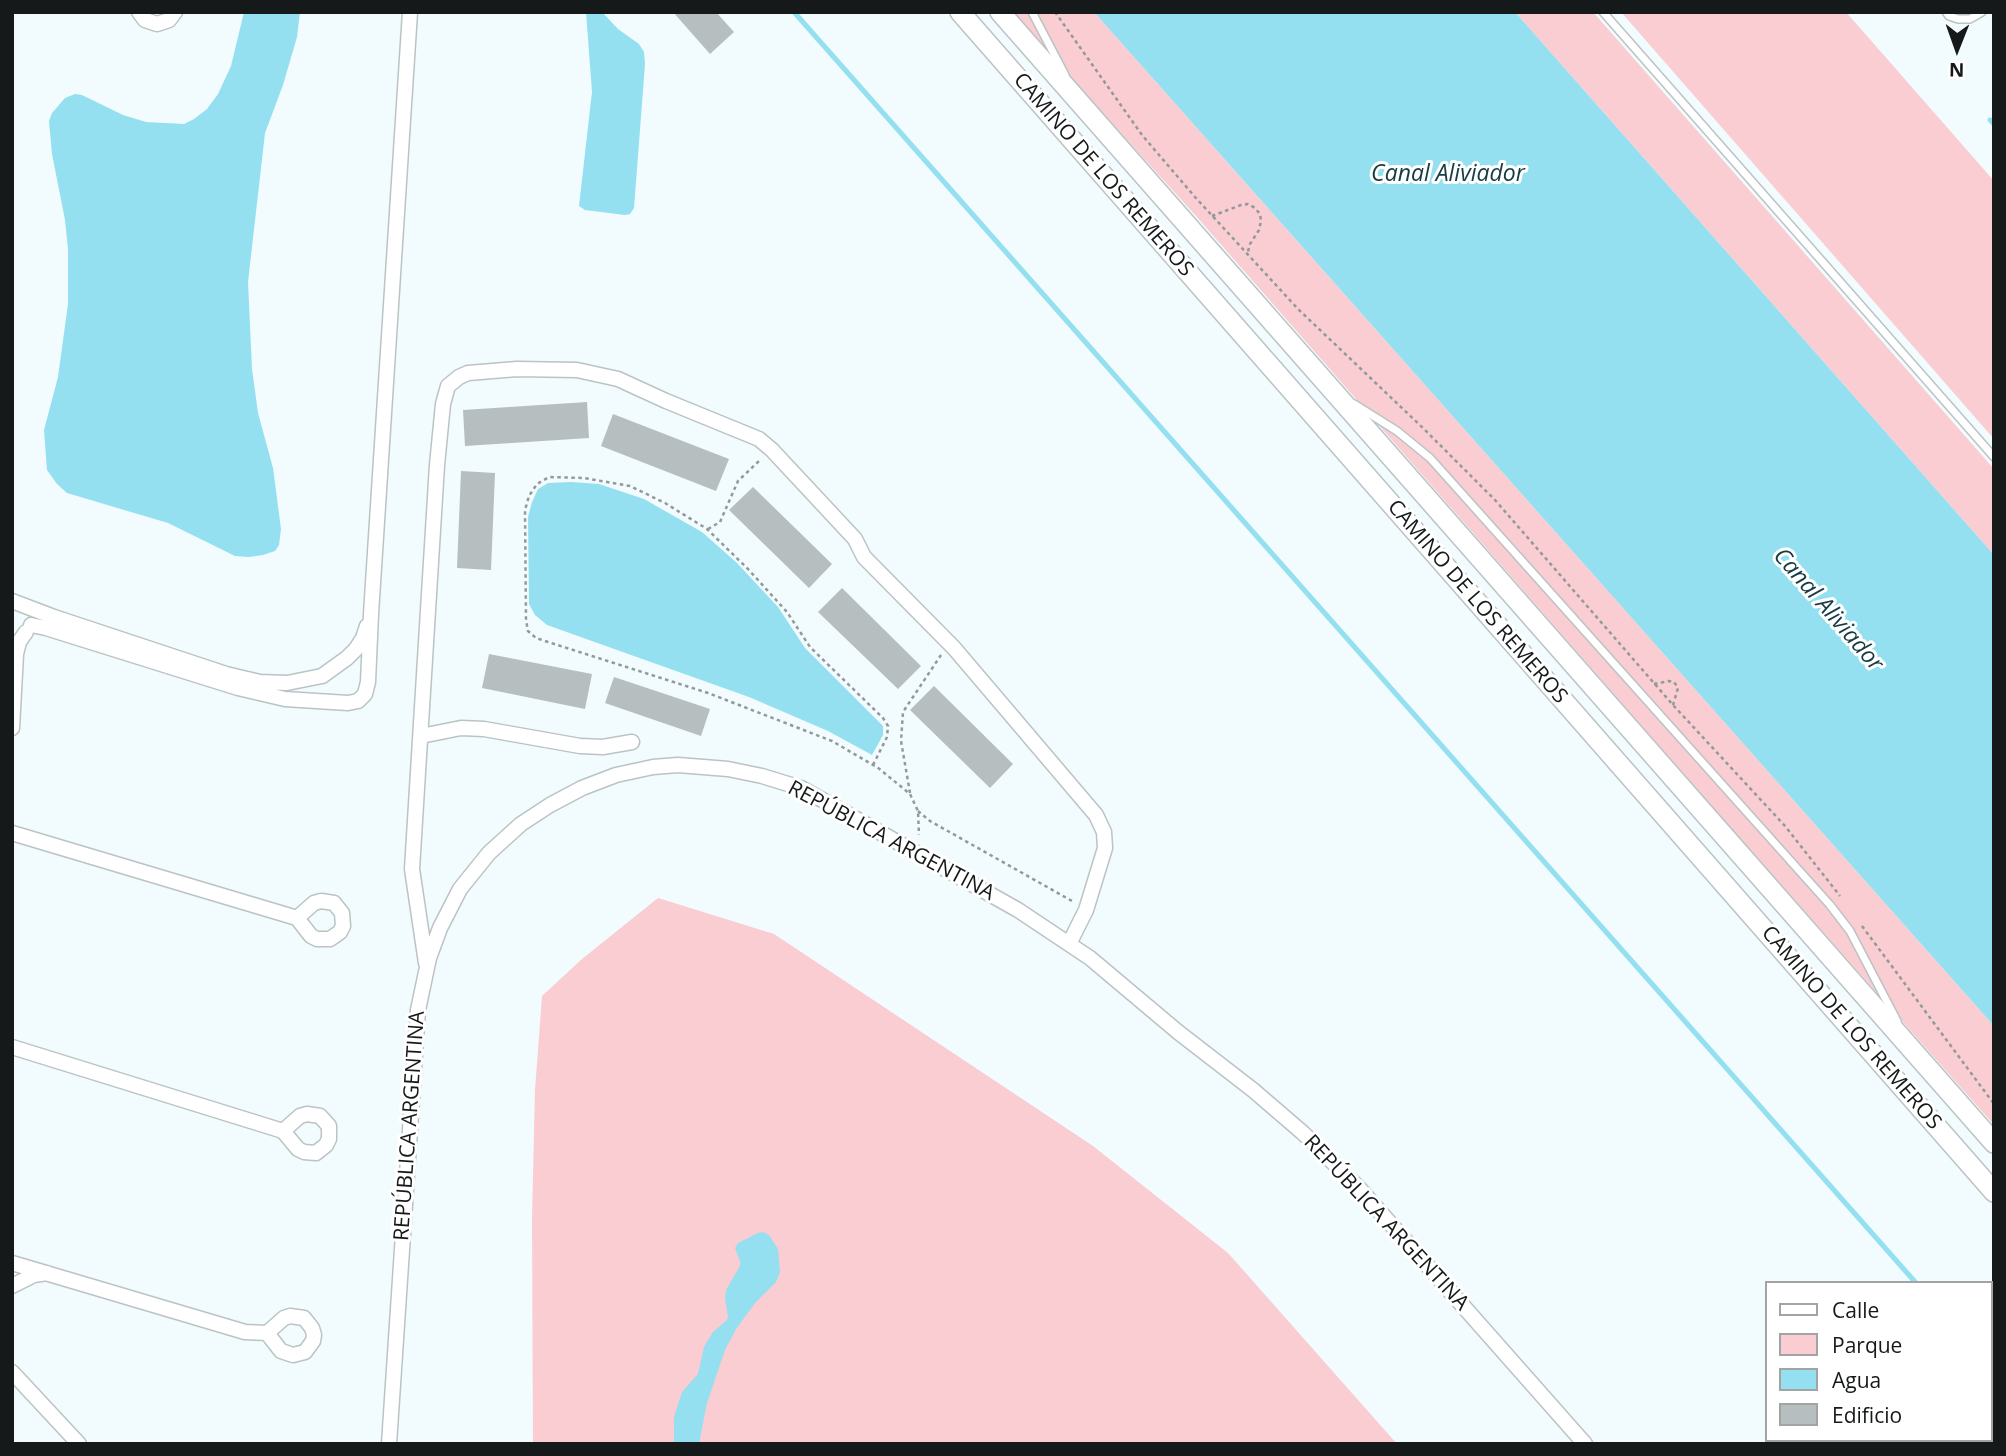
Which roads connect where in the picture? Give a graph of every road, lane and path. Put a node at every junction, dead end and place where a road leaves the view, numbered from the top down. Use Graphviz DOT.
graph roads {
  1 [pos="139,12"];
  2 [pos="175,12"];
  3 [pos="410,12"];
  4 [pos="960,12"];
  5 [pos="1000,12"];
  6 [pos="1032,12"];
  7 [pos="1603,12"];
  8 [pos="1946,12"];
  9 [pos="1982,12"];
  10 [pos="1080,104"];
  11 [pos="1212,216"];
  12 [pos="1247,255"];
  13 [pos="1333,392"];
  14 [pos="772,450"];
  15 [pos="1994,457"];
  16 [pos="707,529"];
  17 [pos="12,601"];
  18 [pos="33,609"];
  19 [pos="371,614"];
  20 [pos="23,630"];
  21 [pos="949,643"];
  22 [pos="1654,684"];
  23 [pos="1673,705"];
  24 [pos="12,728"];
  25 [pos="421,736"];
  26 [pos="632,741"];
  27 [pos="873,765"];
  28 [pos="910,794"];
  29 [pos="918,811"];
  30 [pos="12,833"];
  31 [pos="914,852"];
  32 [pos="1086,910"];
  33 [pos="297,918"];
  34 [pos="1069,944"];
  35 [pos="426,968"];
  36 [pos="12,1047"];
  37 [pos="1914,1053"];
  38 [pos="284,1131"];
  39 [pos="1994,1143"];
  40 [pos="1994,1192"];
  41 [pos="12,1263"];
  42 [pos="48,1272"];
  43 [pos="12,1286"];
  44 [pos="267,1333"];
  45 [pos="12,1372"];
  46 [pos="79,1444"];
  47 [pos="389,1444"];
  48 [pos="1585,1444"];
  1 -- 2 [label="street"];
  3 -- 19 [label="street"];
  4 -- 40 [label="main road, CAMINO DE LOS REMEROS"];
  5 -- 10 [label="main road, CAMINO DE LOS REMEROS"];
  6 -- 10 [label="lane"];
  7 -- 15 [label="lane"];
  8 -- 9 [label="lane"];
  10 -- 13 [label="main road, CAMINO DE LOS REMEROS"];
  11 -- 12 [label="path"];
  13 -- 37 [label="main road, CAMINO DE LOS REMEROS"];
  13 -- 37 [label="lane"];
  14 -- 16 [label="path"];
  14 -- 21 [label="street"];
  14 -- 25 [label="street"];
  16 -- 27 [label="path"];
  16 -- 27 [label="path"];
  17 -- 18 [label="street"];
  18 -- 19 [label="street"];
  18 -- 20 [label="street"];
  19 -- 20 [label="street"];
  20 -- 24 [label="street"];
  21 -- 28 [label="path"];
  21 -- 32 [label="street"];
  22 -- 23 [label="path"];
  25 -- 26 [label="street"];
  25 -- 35 [label="street"];
  27 -- 28 [label="path"];
  28 -- 29 [label="path"];
  29 -- 31 [label="path"];
  29 -- 32 [label="path"];
  30 -- 33 [label="street"];
  31 -- 34 [label="street, REPÚBLICA ARGENTINA"];
  31 -- 35 [label="street, REPÚBLICA ARGENTINA"];
  32 -- 34 [label="street"];
  34 -- 48 [label="street, REPÚBLICA ARGENTINA"];
  35 -- 47 [label="street, REPÚBLICA ARGENTINA"];
  36 -- 38 [label="street"];
  37 -- 39 [label="main road, CAMINO DE LOS REMEROS"];
  41 -- 42 [label="street"];
  42 -- 43 [label="street"];
  42 -- 44 [label="street"];
  45 -- 46 [label="street"];
}
